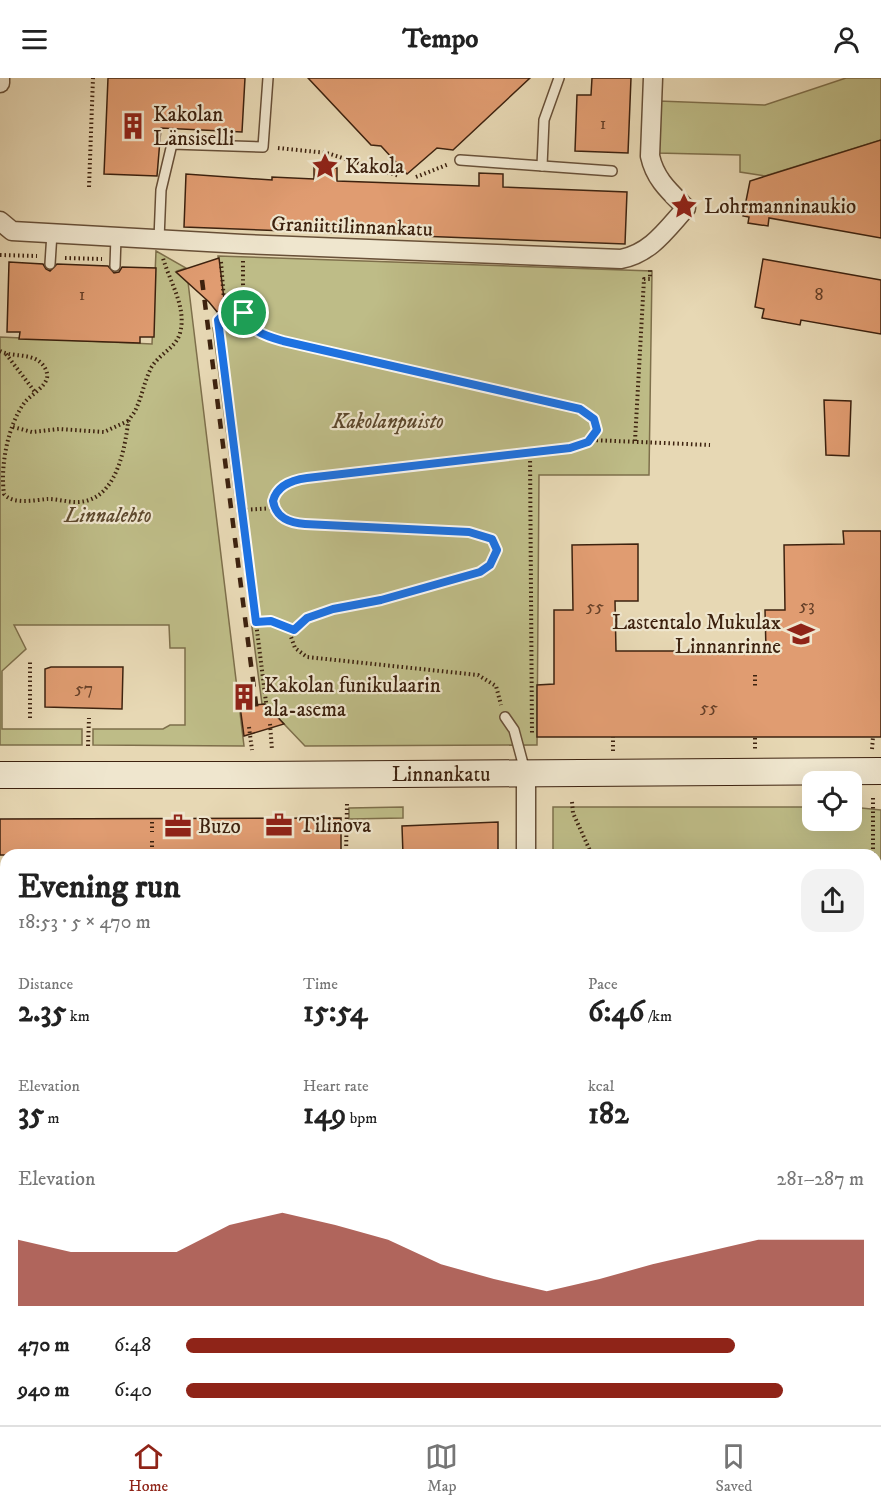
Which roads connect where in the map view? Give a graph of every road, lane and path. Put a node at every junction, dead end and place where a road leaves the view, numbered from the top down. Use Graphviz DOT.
graph roads {
  1 [pos="0,78"];
  2 [pos="93,78"];
  3 [pos="268,78"];
  4 [pos="559,78"];
  5 [pos="653,78"];
  6 [pos="0,83"];
  7 [pos="263,147"];
  8 [pos="460,160"];
  9 [pos="542,166"];
  10 [pos="612,171"];
  11 [pos="399,176"];
  12 [pos="416,177"];
  13 [pos="89,187"];
  14 [pos="0,221"];
  15 [pos="52,233"];
  16 [pos="116,237"];
  17 [pos="159,239"];
  18 [pos="243,244"];
  19 [pos="82,258"];
  20 [pos="164,261"];
  21 [pos="50,264"];
  22 [pos="82,265"];
  23 [pos="115,266"];
  24 [pos="221,267"];
  25 [pos="650,270"];
  26 [pos="225,313"];
  27 [pos="244,313"];
  28 [pos="0,351"];
  29 [pos="6,354"];
  30 [pos="35,392"];
  31 [pos="128,421"];
  32 [pos="13,427"];
  33 [pos="591,440"];
  34 [pos="635,441"];
  35 [pos="710,445"];
  36 [pos="530,452"];
  37 [pos="275,508"];
  38 [pos="242,510"];
  39 [pos="256,622"];
  40 [pos="294,630"];
  41 [pos="30,660"];
  42 [pos="755,675"];
  43 [pos="755,686"];
  44 [pos="505,717"];
  45 [pos="30,718"];
  46 [pos="89,718"];
  47 [pos="268,718"];
  48 [pos="270,724"];
  49 [pos="249,727"];
  50 [pos="612,737"];
  51 [pos="873,737"];
  52 [pos="755,738"];
  53 [pos="532,741"];
  54 [pos="87,746"];
  55 [pos="252,750"];
  56 [pos="272,750"];
  57 [pos="612,751"];
  58 [pos="755,751"];
  59 [pos="877,761"];
  60 [pos="526,773"];
  61 [pos="0,775"];
  62 [pos="873,798"];
  63 [pos="572,802"];
  64 [pos="347,804"];
  65 [pos="152,822"];
  66 [pos="152,832"];
  67 [pos="152,841"];
  68 [pos="153,849"];
  69 [pos="346,849"];
  70 [pos="526,849"];
  71 [pos="589,849"];
  72 [pos="873,849"];
  1 -- 6 [label="street"];
  2 -- 13 [label="path"];
  3 -- 7 [label="lane"];
  4 -- 9 [label="lane"];
  5 -- 18 [label="street, Graniittilinnankatu"];
  7 -- 11 [label="path"];
  7 -- 17 [label="lane"];
  8 -- 9 [label="lane"];
  8 -- 12 [label="path"];
  9 -- 10 [label="lane"];
  14 -- 15 [label="street, Graniittilinnankatu"];
  15 -- 16 [label="street, Graniittilinnankatu"];
  15 -- 21 [label="lane"];
  16 -- 17 [label="street, Graniittilinnankatu"];
  16 -- 23 [label="lane"];
  17 -- 18 [label="street, Graniittilinnankatu"];
  18 -- 27 [label="path"];
  19 -- 22 [label="path"];
  20 -- 31 [label="path"];
  24 -- 26 [label="path"];
  25 -- 34 [label="path"];
  26 -- 27 [label="path"];
  26 -- 38 [label="path"];
  27 -- 33 [label="path"];
  28 -- 29 [label="path"];
  29 -- 30 [label="path"];
  29 -- 30 [label="path"];
  30 -- 32 [label="path"];
  31 -- 32 [label="path"];
  31 -- 32 [label="path"];
  33 -- 34 [label="path"];
  33 -- 36 [label="path"];
  34 -- 35 [label="path"];
  36 -- 37 [label="path"];
  36 -- 53 [label="path"];
  37 -- 38 [label="path"];
  37 -- 40 [label="path"];
  38 -- 39 [label="path"];
  39 -- 40 [label="path"];
  39 -- 47 [label="path"];
  40 -- 44 [label="path"];
  41 -- 45 [label="path"];
  42 -- 43 [label="path"];
  44 -- 60 [label="lane"];
  46 -- 54 [label="path"];
  48 -- 56 [label="path"];
  49 -- 55 [label="path"];
  50 -- 57 [label="path"];
  51 -- 59 [label="path"];
  52 -- 58 [label="path"];
  59 -- 60 [label="street, Linnankatu"];
  60 -- 61 [label="street, Linnankatu"];
  60 -- 70 [label="street"];
  62 -- 72 [label="path"];
  63 -- 71 [label="path"];
  64 -- 69 [label="path"];
  65 -- 66 [label="path"];
  67 -- 68 [label="path"];
}
